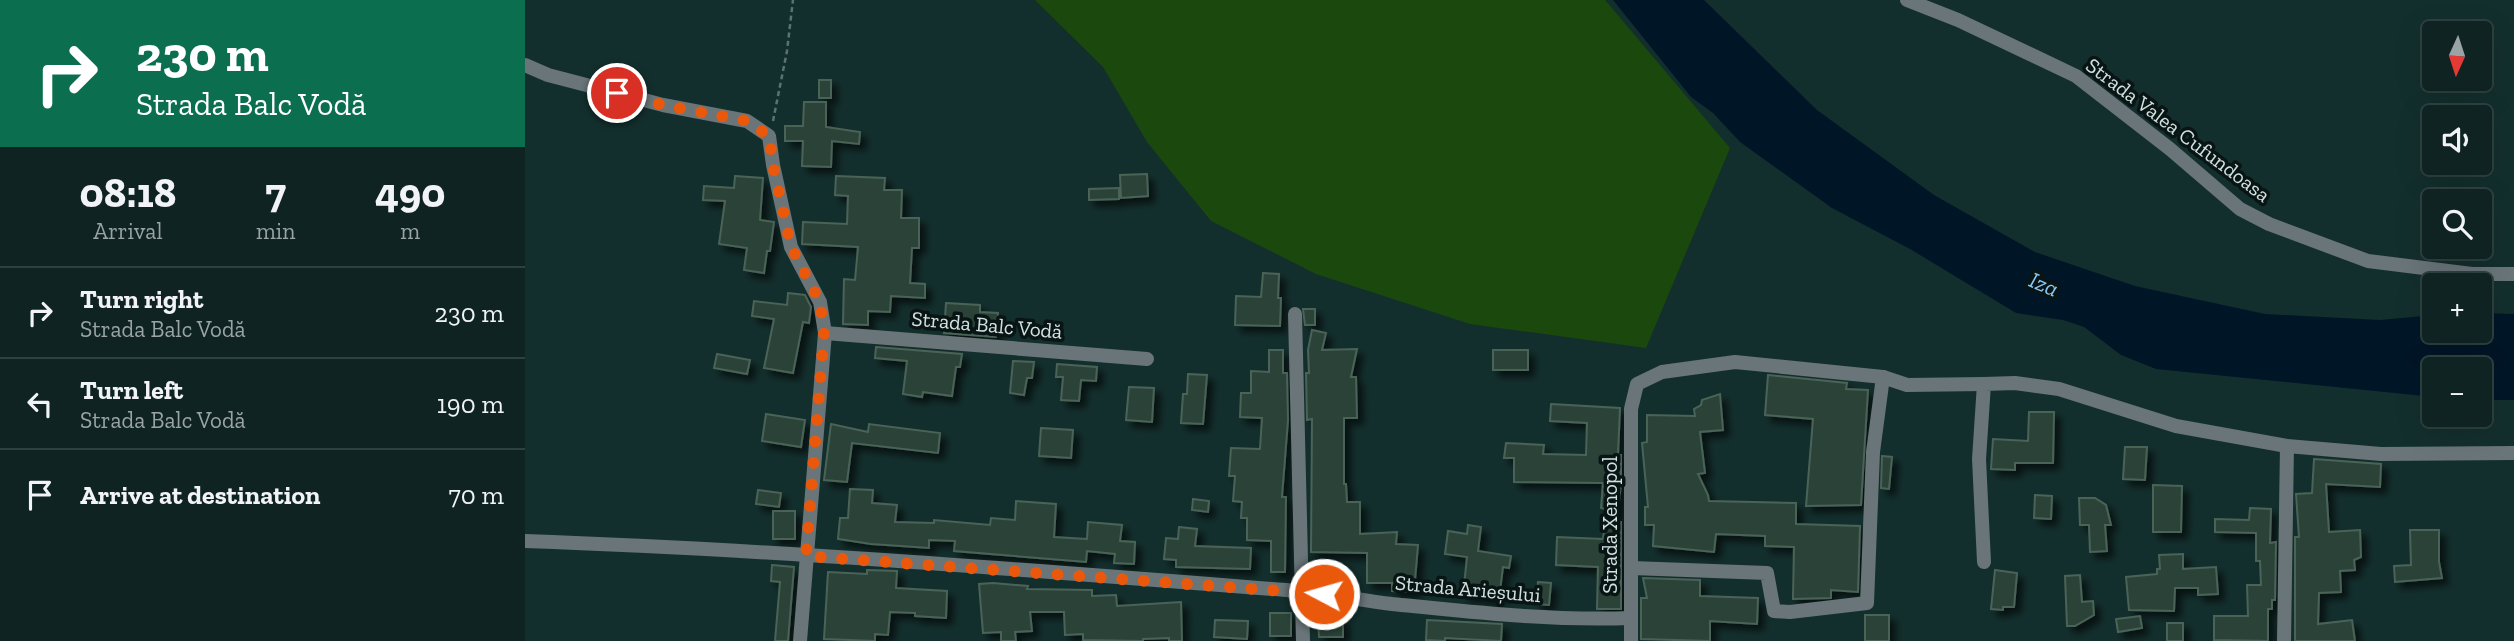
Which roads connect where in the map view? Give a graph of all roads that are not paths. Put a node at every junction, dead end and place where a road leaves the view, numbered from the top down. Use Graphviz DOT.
graph roads {
  1 [pos="1907,0"];
  2 [pos="525,65"];
  3 [pos="2514,274"];
  4 [pos="1295,314"];
  5 [pos="824,333"];
  6 [pos="1146,359"];
  7 [pos="1883,377"];
  8 [pos="1984,384"];
  9 [pos="2287,446"];
  10 [pos="2514,453"];
  11 [pos="525,541"];
  12 [pos="806,556"];
  13 [pos="1984,562"];
  14 [pos="1632,568"];
  15 [pos="1302,592"];
  16 [pos="1630,618"];
  17 [pos="800,641"];
  18 [pos="1303,641"];
  19 [pos="1631,641"];
  20 [pos="2284,641"];
  1 -- 3 [label="street, Strada Valea Cufundoasa"];
  2 -- 5 [label="street"];
  4 -- 15 [label="street"];
  5 -- 6 [label="street, Strada Balc Vodă"];
  5 -- 12 [label="street"];
  7 -- 8 [label="street"];
  7 -- 14 [label="street, Strada Xenopol"];
  7 -- 14 [label="street"];
  8 -- 9 [label="street"];
  8 -- 13 [label="street"];
  9 -- 10 [label="street"];
  9 -- 20 [label="street"];
  11 -- 12 [label="street"];
  12 -- 15 [label="street, Strada Arieșului"];
  12 -- 17 [label="street"];
  14 -- 16 [label="street, Strada Xenopol"];
  15 -- 16 [label="street, Strada Arieșului"];
  15 -- 18 [label="street"];
  16 -- 19 [label="street, Strada Xenopol"];
}
